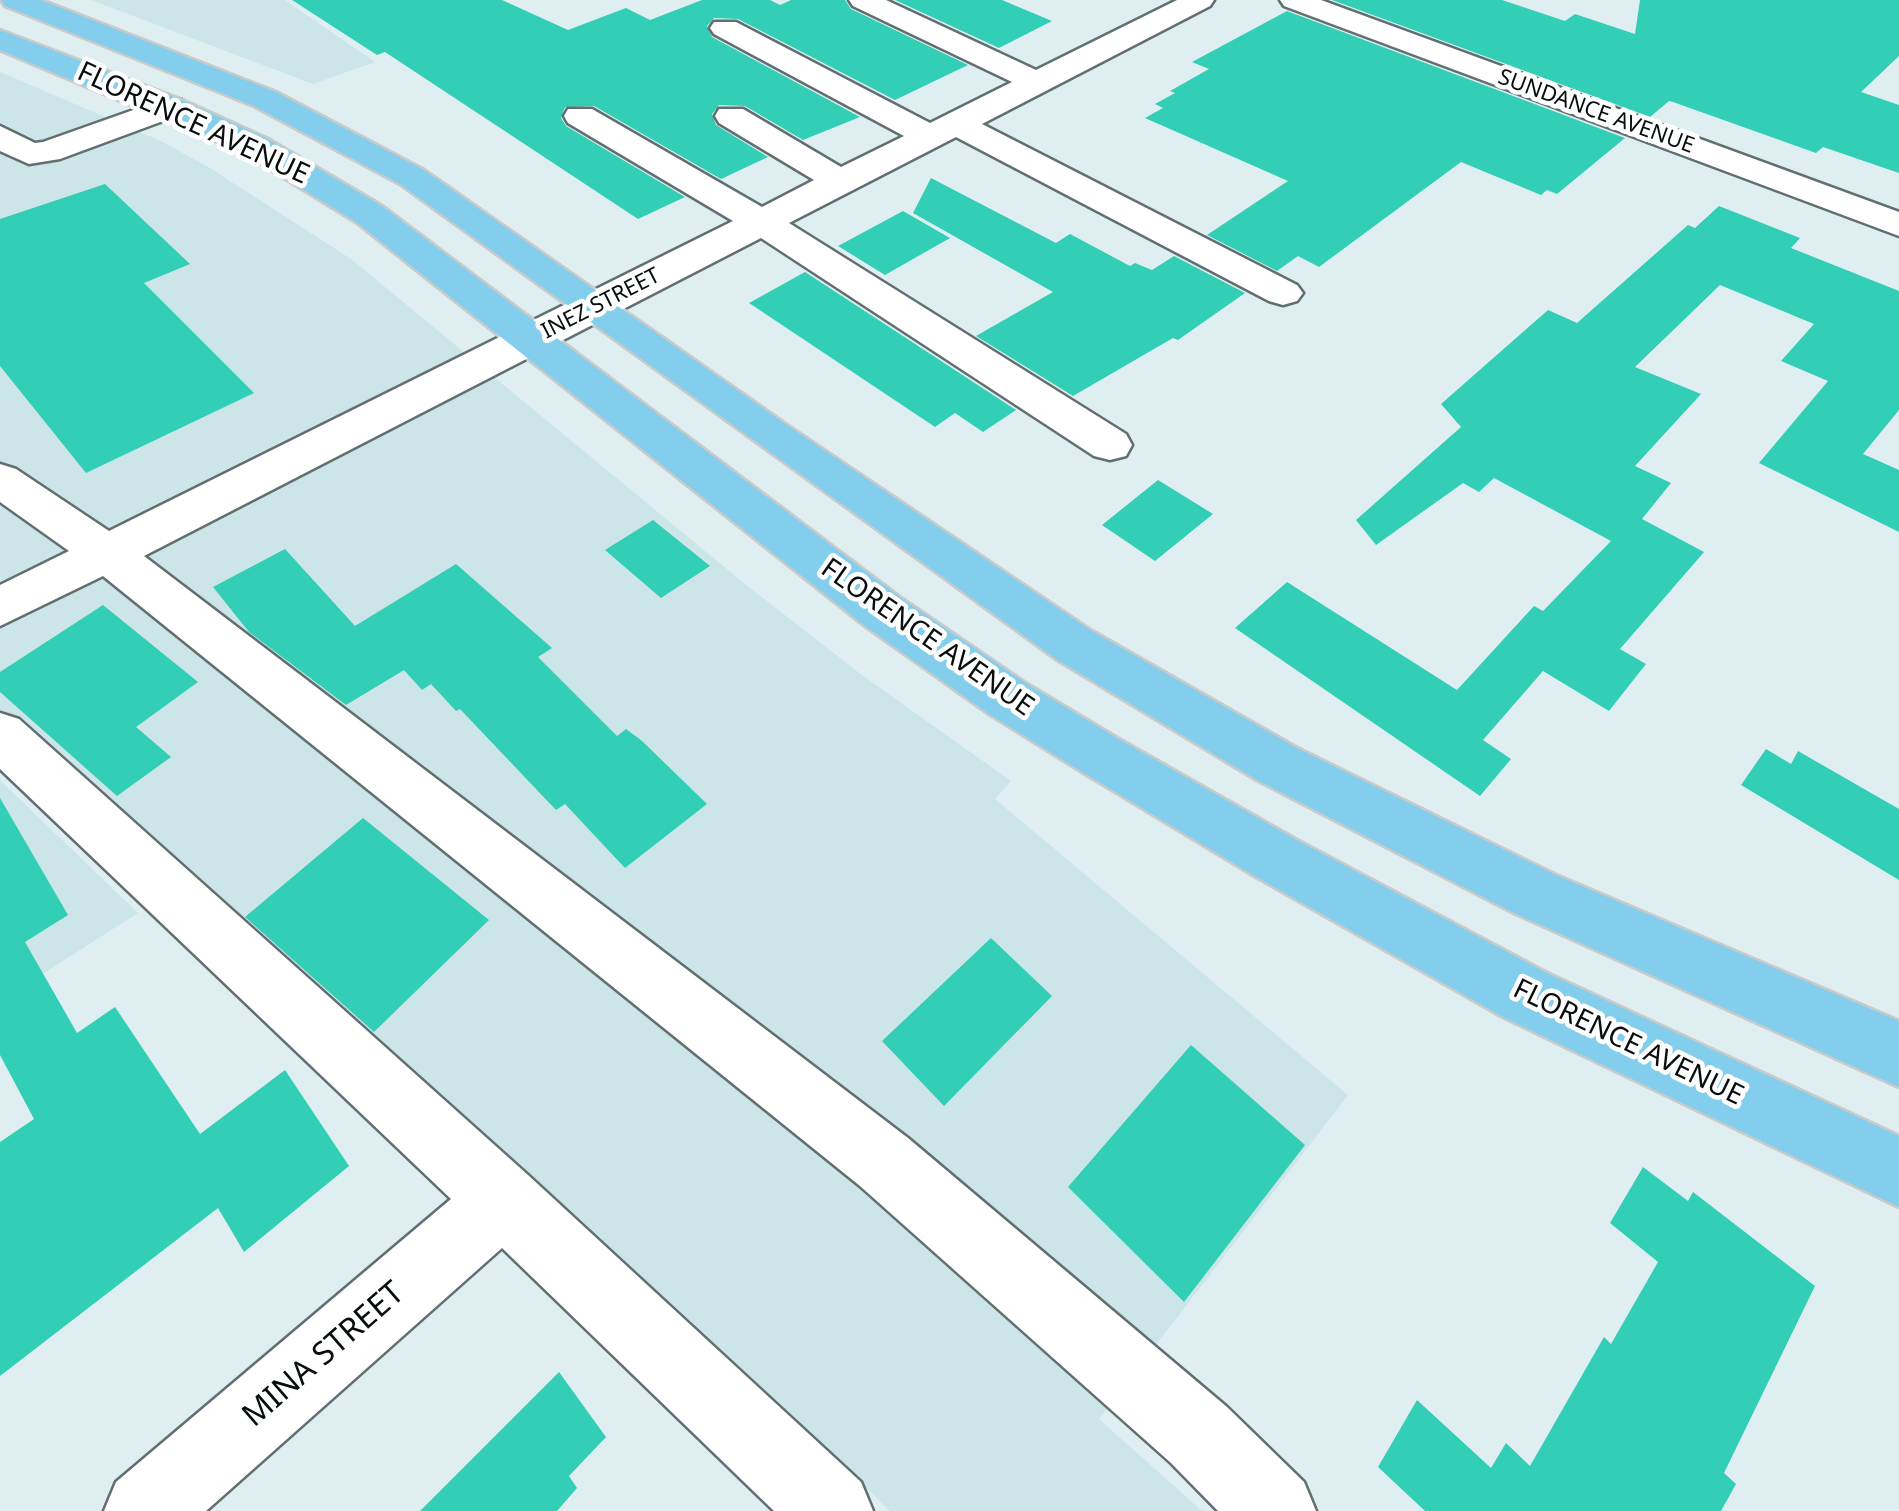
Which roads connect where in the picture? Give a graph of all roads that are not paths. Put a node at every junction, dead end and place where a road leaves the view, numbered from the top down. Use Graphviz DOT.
graph roads {
  1 [pos="15,0"];
  2 [pos="863,0"];
  3 [pos="1200,0"];
  4 [pos="1294,0"];
  5 [pos="726,28"];
  6 [pos="0,39"];
  7 [pos="1038,83"];
  8 [pos="265,99"];
  9 [pos="170,106"];
  10 [pos="580,116"];
  11 [pos="731,116"];
  12 [pos="944,130"];
  13 [pos="0,136"];
  14 [pos="842,182"];
  15 [pos="762,222"];
  16 [pos="1899,225"];
  17 [pos="1283,293"];
  18 [pos="598,306"];
  19 [pos="532,339"];
  20 [pos="1110,445"];
  21 [pos="0,480"];
  22 [pos="107,553"];
  23 [pos="0,607"];
  24 [pos="0,735"];
  25 [pos="1899,1054"];
  26 [pos="1899,1172"];
  27 [pos="503,1200"];
  28 [pos="145,1511"];
  29 [pos="832,1511"];
  30 [pos="1275,1511"];
  1 -- 8 [label="main road, FLORENCE AVENUE"];
  2 -- 7 [label="street"];
  3 -- 7 [label="street, INEZ STREET"];
  4 -- 16 [label="street, SUNDANCE AVENUE"];
  5 -- 12 [label="street"];
  6 -- 9 [label="main road, FLORENCE AVENUE"];
  7 -- 12 [label="street, INEZ STREET"];
  8 -- 9 [label="main road"];
  8 -- 18 [label="main road, FLORENCE AVENUE"];
  9 -- 13 [label="street"];
  9 -- 19 [label="main road, FLORENCE AVENUE"];
  10 -- 15 [label="street"];
  11 -- 14 [label="street"];
  12 -- 14 [label="street, INEZ STREET"];
  12 -- 17 [label="street"];
  14 -- 15 [label="street, INEZ STREET"];
  15 -- 18 [label="street, INEZ STREET"];
  15 -- 20 [label="street"];
  18 -- 19 [label="street, INEZ STREET"];
  18 -- 25 [label="main road, FLORENCE AVENUE"];
  19 -- 22 [label="street, INEZ STREET"];
  19 -- 26 [label="main road, FLORENCE AVENUE"];
  21 -- 22 [label="street"];
  22 -- 23 [label="street, INEZ STREET"];
  22 -- 30 [label="street"];
  24 -- 27 [label="street"];
  27 -- 28 [label="street, MINA STREET"];
  27 -- 29 [label="street"];
}
